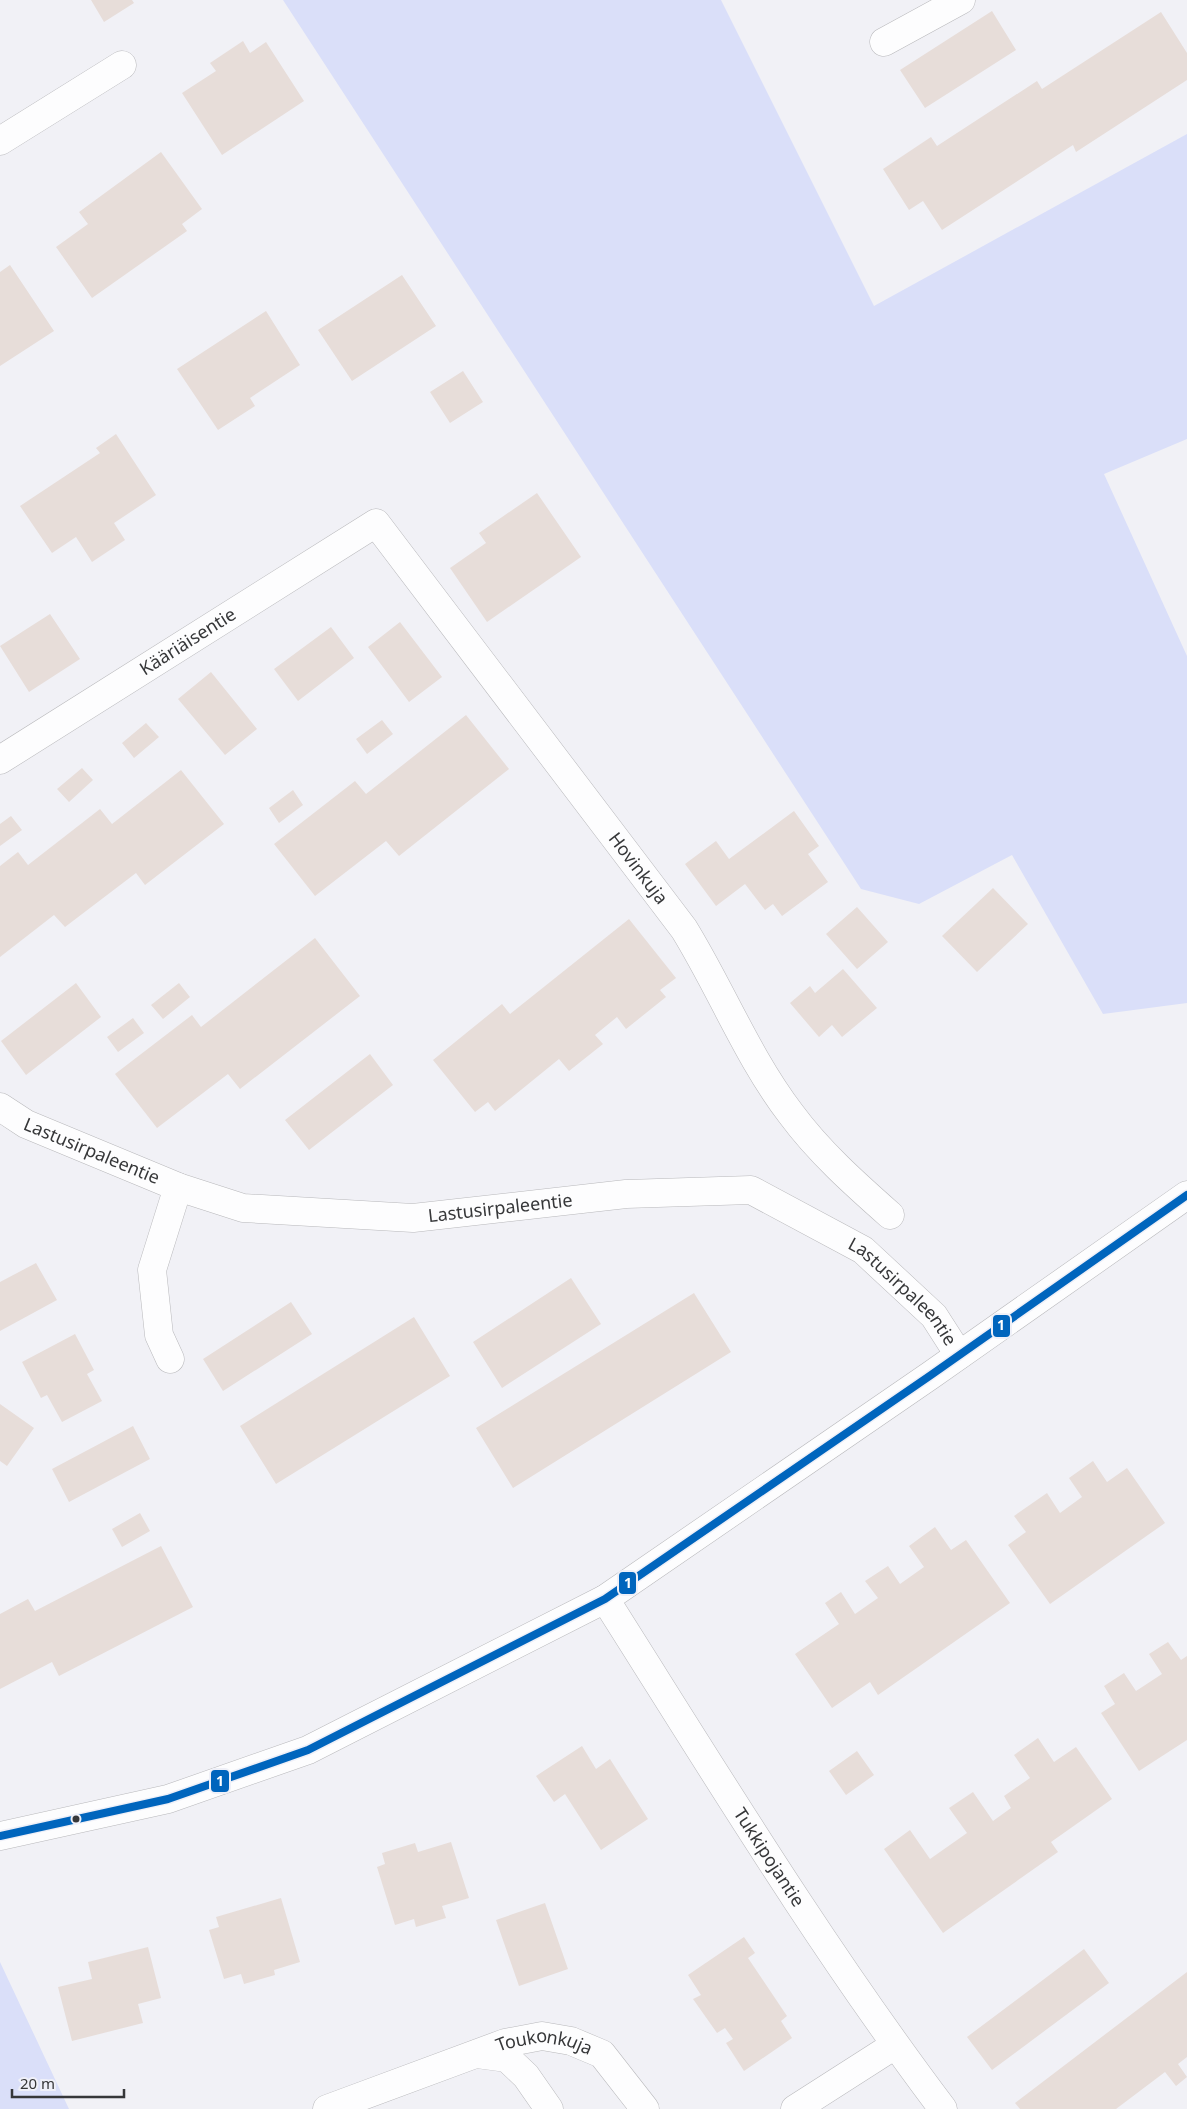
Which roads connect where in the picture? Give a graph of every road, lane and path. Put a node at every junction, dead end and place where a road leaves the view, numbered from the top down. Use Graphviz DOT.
graph roads {
  1 [pos="961,0"];
  2 [pos="884,42"];
  3 [pos="122,65"];
  4 [pos="0,141"];
  5 [pos="376,523"];
  6 [pos="0,760"];
  7 [pos="0,1107"];
  8 [pos="178,1187"];
  9 [pos="1187,1195"];
  10 [pos="890,1215"];
  11 [pos="959,1355"];
  12 [pos="170,1359"];
  13 [pos="606,1599"];
  14 [pos="0,1836"];
  15 [pos="895,2045"];
  16 [pos="477,2054"];
  17 [pos="326,2109"];
  18 [pos="549,2109"];
  19 [pos="645,2109"];
  20 [pos="795,2109"];
  21 [pos="943,2109"];
  1 -- 2 [label="street"];
  3 -- 4 [label="street"];
  5 -- 6 [label="street, Kääriäisentie"];
  5 -- 10 [label="street, Hovinkuja"];
  7 -- 8 [label="street, Lastusirpaleentie"];
  8 -- 11 [label="street, Lastusirpaleentie"];
  8 -- 12 [label="street"];
  9 -- 11 [label="street"];
  11 -- 13 [label="street"];
  13 -- 14 [label="street"];
  13 -- 15 [label="street, Tukkipojantie"];
  15 -- 20 [label="street"];
  15 -- 21 [label="street, Tukkipojantie"];
  16 -- 17 [label="street, Toukonkuja"];
  16 -- 18 [label="street, Toukonkuja"];
  16 -- 19 [label="street, Toukonkuja"];
}
